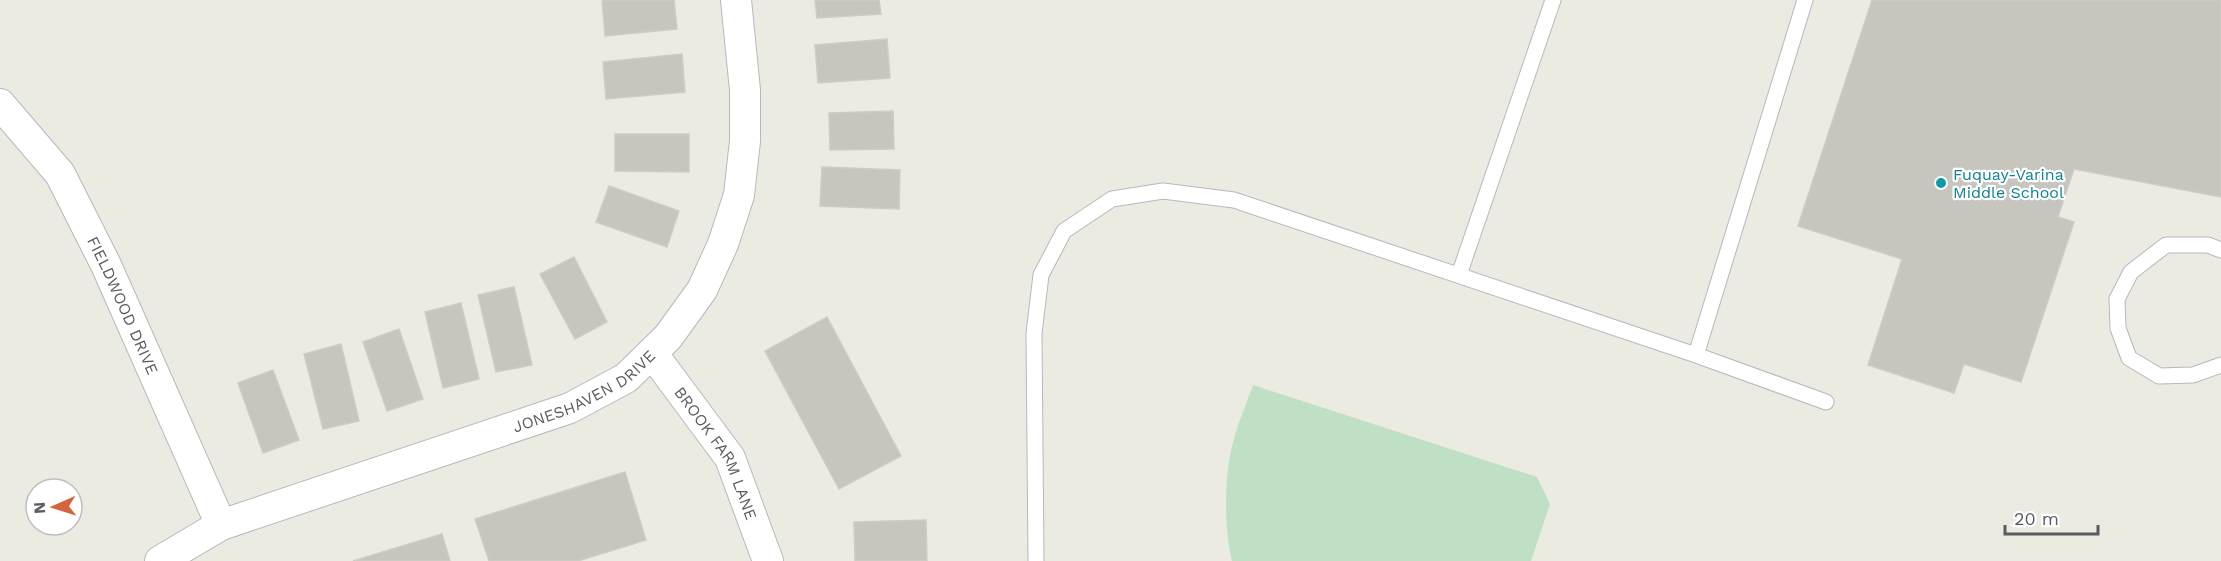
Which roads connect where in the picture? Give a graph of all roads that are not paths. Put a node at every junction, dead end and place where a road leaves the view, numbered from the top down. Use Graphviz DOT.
graph roads {
  1 [pos="736,0"];
  2 [pos="1552,0"];
  3 [pos="1805,0"];
  4 [pos="0,104"];
  5 [pos="2221,250"];
  6 [pos="1459,275"];
  7 [pos="652,353"];
  8 [pos="1696,355"];
  9 [pos="2221,365"];
  10 [pos="1826,402"];
  11 [pos="221,525"];
  12 [pos="160,561"];
  13 [pos="768,561"];
  14 [pos="1036,561"];
  1 -- 7 [label="street, JONESHAVEN DRIVE"];
  2 -- 6 [label="lane"];
  3 -- 8 [label="lane"];
  4 -- 11 [label="street, FIELDWOOD DRIVE"];
  5 -- 9 [label="lane"];
  6 -- 8 [label="lane"];
  6 -- 14 [label="lane"];
  7 -- 11 [label="street, JONESHAVEN DRIVE"];
  7 -- 13 [label="street, BROOK FARM LANE"];
  8 -- 10 [label="lane"];
  11 -- 12 [label="street, JONESHAVEN DRIVE"];
}
